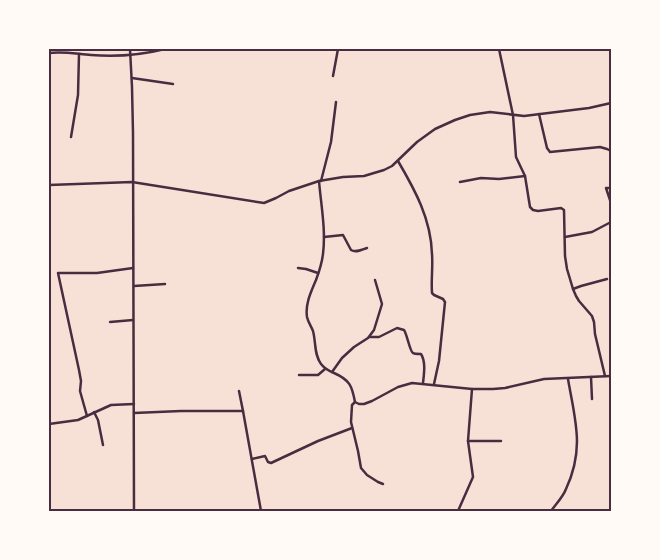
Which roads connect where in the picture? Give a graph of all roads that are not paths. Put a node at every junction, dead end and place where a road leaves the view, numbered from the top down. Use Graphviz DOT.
graph roads {
  1 [pos="76,49"];
  2 [pos="130,49"];
  3 [pos="165,49"];
  4 [pos="338,49"];
  5 [pos="499,49"];
  6 [pos="49,52"];
  7 [pos="78,54"];
  8 [pos="131,55"];
  9 [pos="333,76"];
  10 [pos="132,78"];
  11 [pos="173,84"];
  12 [pos="336,102"];
  13 [pos="611,103"];
  14 [pos="539,114"];
  15 [pos="513,115"];
  16 [pos="71,137"];
  17 [pos="611,151"];
  18 [pos="398,161"];
  19 [pos="525,176"];
  20 [pos="320,181"];
  21 [pos="132,182"];
  22 [pos="460,182"];
  23 [pos="49,185"];
  24 [pos="611,188"];
  25 [pos="611,202"];
  26 [pos="611,222"];
  27 [pos="324,236"];
  28 [pos="565,237"];
  29 [pos="367,248"];
  30 [pos="133,268"];
  31 [pos="298,268"];
  32 [pos="318,274"];
  33 [pos="607,279"];
  34 [pos="376,280"];
  35 [pos="164,284"];
  36 [pos="133,286"];
  37 [pos="572,289"];
  38 [pos="133,320"];
  39 [pos="110,322"];
  40 [pos="370,337"];
  41 [pos="326,369"];
  42 [pos="332,372"];
  43 [pos="299,375"];
  44 [pos="605,376"];
  45 [pos="611,376"];
  46 [pos="591,377"];
  47 [pos="568,378"];
  48 [pos="423,383"];
  49 [pos="434,384"];
  50 [pos="472,389"];
  51 [pos="239,391"];
  52 [pos="592,399"];
  53 [pos="355,402"];
  54 [pos="134,404"];
  55 [pos="242,411"];
  56 [pos="94,412"];
  57 [pos="134,413"];
  58 [pos="87,416"];
  59 [pos="49,424"];
  60 [pos="352,428"];
  61 [pos="468,441"];
  62 [pos="501,441"];
  63 [pos="102,445"];
  64 [pos="252,459"];
  65 [pos="383,484"];
  66 [pos="134,511"];
  67 [pos="261,511"];
  68 [pos="458,511"];
  69 [pos="551,511"];
  1 -- 7 [label="street"];
  2 -- 8 [label="street"];
  3 -- 8 [label="street"];
  4 -- 9 [label="street"];
  5 -- 15 [label="street"];
  6 -- 7 [label="street"];
  7 -- 8 [label="street"];
  7 -- 16 [label="street"];
  8 -- 10 [label="street"];
  10 -- 11 [label="street"];
  10 -- 21 [label="street"];
  12 -- 20 [label="street"];
  13 -- 14 [label="street"];
  14 -- 15 [label="street"];
  14 -- 17 [label="street"];
  15 -- 18 [label="street"];
  15 -- 19 [label="street"];
  18 -- 20 [label="street"];
  18 -- 49 [label="street"];
  19 -- 22 [label="street"];
  19 -- 28 [label="street"];
  20 -- 21 [label="street"];
  20 -- 27 [label="street"];
  21 -- 23 [label="street"];
  21 -- 30 [label="street"];
  24 -- 25 [label="street"];
  26 -- 28 [label="street"];
  27 -- 29 [label="street"];
  27 -- 32 [label="street"];
  28 -- 37 [label="street"];
  30 -- 36 [label="street"];
  30 -- 58 [label="street"];
  31 -- 32 [label="street"];
  32 -- 41 [label="street"];
  33 -- 37 [label="street"];
  34 -- 40 [label="street"];
  35 -- 36 [label="street"];
  36 -- 38 [label="street"];
  37 -- 44 [label="street"];
  38 -- 39 [label="street"];
  38 -- 54 [label="street"];
  40 -- 42 [label="street"];
  40 -- 48 [label="street"];
  41 -- 42 [label="street"];
  41 -- 43 [label="street"];
  42 -- 53 [label="street"];
  44 -- 45 [label="street"];
  44 -- 46 [label="street"];
  46 -- 47 [label="street"];
  46 -- 52 [label="street"];
  47 -- 50 [label="street"];
  47 -- 69 [label="street"];
  48 -- 49 [label="street"];
  48 -- 53 [label="street"];
  49 -- 50 [label="street"];
  50 -- 61 [label="street"];
  51 -- 55 [label="street"];
  53 -- 60 [label="street"];
  54 -- 56 [label="street"];
  54 -- 57 [label="street"];
  55 -- 57 [label="street"];
  55 -- 64 [label="street"];
  56 -- 58 [label="street"];
  56 -- 63 [label="street"];
  57 -- 66 [label="street"];
  58 -- 59 [label="street"];
  60 -- 64 [label="street"];
  60 -- 65 [label="street"];
  61 -- 62 [label="street"];
  61 -- 68 [label="street"];
  64 -- 67 [label="street"];
}
